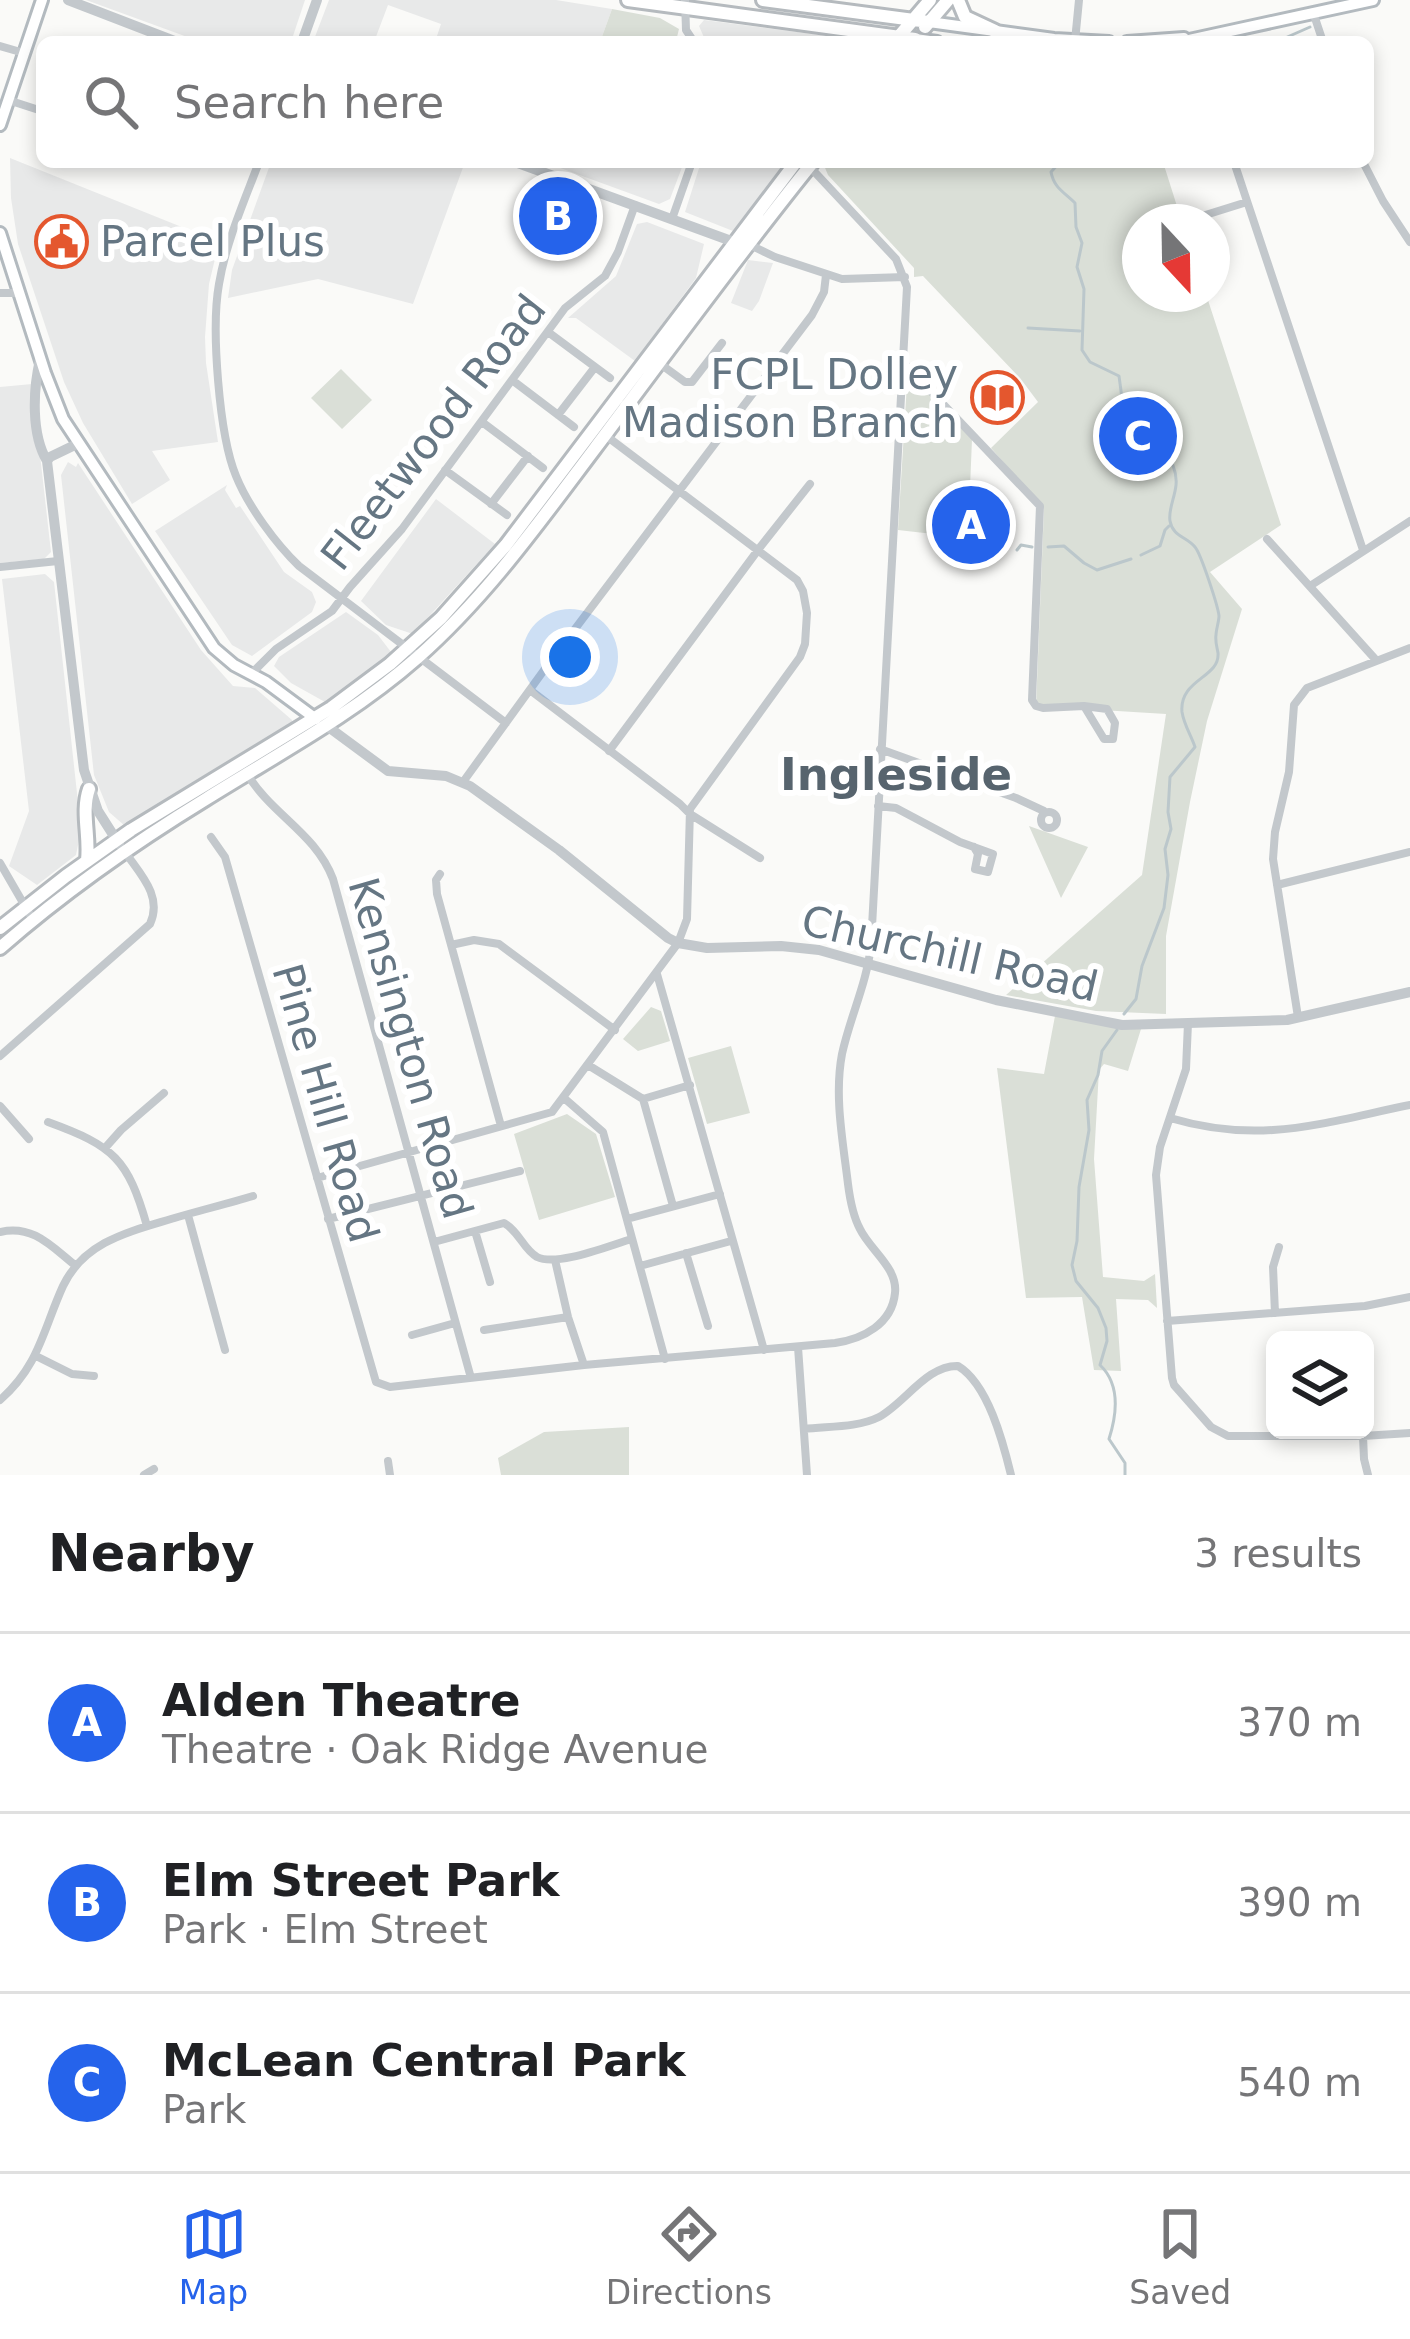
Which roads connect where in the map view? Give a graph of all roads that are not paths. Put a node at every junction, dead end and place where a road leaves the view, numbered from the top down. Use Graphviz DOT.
graph roads {
  1 [pos="42,0"];
  2 [pos="68,0"];
  3 [pos="317,0"];
  4 [pos="628,0"];
  5 [pos="764,0"];
  6 [pos="930,0"];
  7 [pos="948,0"];
  8 [pos="958,0"];
  9 [pos="1079,0"];
  10 [pos="1373,0"];
  11 [pos="685,4"];
  12 [pos="1313,12"];
  13 [pos="913,20"];
  14 [pos="929,22"];
  15 [pos="994,31"];
  16 [pos="161,36"];
  17 [pos="304,36"];
  18 [pos="690,36"];
  19 [pos="864,36"];
  20 [pos="907,36"];
  21 [pos="910,36"];
  22 [pos="1031,36"];
  23 [pos="1076,36"];
  24 [pos="1211,36"];
  25 [pos="1321,36"];
  26 [pos="0,46"];
  27 [pos="24,52"];
  28 [pos="8,100"];
  29 [pos="36,109"];
  30 [pos="0,125"];
  31 [pos="257,168"];
  32 [pos="532,168"];
  33 [pos="690,168"];
  34 [pos="802,168"];
  35 [pos="804,168"];
  36 [pos="811,168"];
  37 [pos="1236,168"];
  38 [pos="1366,168"];
  39 [pos="1247,202"];
  40 [pos="634,205"];
  41 [pos="1230,207"];
  42 [pos="672,219"];
  43 [pos="0,232"];
  44 [pos="1410,242"];
  45 [pos="741,243"];
  46 [pos="826,275"];
  47 [pos="905,277"];
  48 [pos="0,293"];
  49 [pos="18,293"];
  50 [pos="548,332"];
  51 [pos="722,343"];
  52 [pos="40,360"];
  53 [pos="659,363"];
  54 [pos="904,363"];
  55 [pos="595,367"];
  56 [pos="610,379"];
  57 [pos="512,380"];
  58 [pos="933,393"];
  59 [pos="902,406"];
  60 [pos="558,415"];
  61 [pos="482,422"];
  62 [pos="574,427"];
  63 [pos="605,435"];
  64 [pos="77,444"];
  65 [pos="528,456"];
  66 [pos="47,461"];
  67 [pos="544,468"];
  68 [pos="445,470"];
  69 [pos="810,484"];
  70 [pos="680,491"];
  71 [pos="491,504"];
  72 [pos="507,515"];
  73 [pos="1410,520"];
  74 [pos="1267,539"];
  75 [pos="759,550"];
  76 [pos="1364,550"];
  77 [pos="61,561"];
  78 [pos="0,567"];
  79 [pos="1310,586"];
  80 [pos="341,599"];
  81 [pos="1410,648"];
  82 [pos="413,652"];
  83 [pos="1376,660"];
  84 [pos="251,674"];
  85 [pos="530,690"];
  86 [pos="1084,706"];
  87 [pos="321,722"];
  88 [pos="506,722"];
  89 [pos="880,749"];
  90 [pos="609,751"];
  91 [pos="243,768"];
  92 [pos="464,782"];
  93 [pos="89,789"];
  94 [pos="878,806"];
  95 [pos="1044,812"];
  96 [pos="690,814"];
  97 [pos="211,837"];
  98 [pos="121,846"];
  99 [pos="974,848"];
  100 [pos="1410,852"];
  101 [pos="760,859"];
  102 [pos="87,860"];
  103 [pos="0,863"];
  104 [pos="440,874"];
  105 [pos="1277,885"];
  106 [pos="30,913"];
  107 [pos="0,928"];
  108 [pos="678,943"];
  109 [pos="451,945"];
  110 [pos="0,948"];
  111 [pos="869,964"];
  112 [pos="657,974"];
  113 [pos="1410,992"];
  114 [pos="1299,1019"];
  115 [pos="1188,1022"];
  116 [pos="615,1030"];
  117 [pos="0,1056"];
  118 [pos="588,1065"];
  119 [pos="690,1085"];
  120 [pos="164,1094"];
  121 [pos="564,1098"];
  122 [pos="643,1099"];
  123 [pos="1410,1105"];
  124 [pos="0,1106"];
  125 [pos="1169,1118"];
  126 [pos="48,1123"];
  127 [pos="502,1126"];
  128 [pos="28,1139"];
  129 [pos="105,1148"];
  130 [pos="408,1152"];
  131 [pos="520,1171"];
  132 [pos="316,1178"];
  133 [pos="720,1194"];
  134 [pos="253,1196"];
  135 [pos="420,1196"];
  136 [pos="673,1206"];
  137 [pos="188,1214"];
  138 [pos="328,1219"];
  139 [pos="627,1219"];
  140 [pos="147,1226"];
  141 [pos="475,1231"];
  142 [pos="0,1232"];
  143 [pos="632,1239"];
  144 [pos="732,1240"];
  145 [pos="434,1241"];
  146 [pos="1279,1247"];
  147 [pos="686,1253"];
  148 [pos="555,1260"];
  149 [pos="640,1265"];
  150 [pos="76,1266"];
  151 [pos="490,1282"];
  152 [pos="1410,1297"];
  153 [pos="1275,1313"];
  154 [pos="568,1317"];
  155 [pos="1167,1321"];
  156 [pos="455,1322"];
  157 [pos="708,1325"];
  158 [pos="484,1330"];
  159 [pos="412,1335"];
  160 [pos="798,1347"];
  161 [pos="225,1350"];
  162 [pos="764,1350"];
  163 [pos="36,1356"];
  164 [pos="665,1359"];
  165 [pos="584,1365"];
  166 [pos="94,1376"];
  167 [pos="471,1378"];
  168 [pos="0,1400"];
  169 [pos="804,1429"];
  170 [pos="1410,1433"];
  171 [pos="1374,1435"];
  172 [pos="1266,1438"];
  173 [pos="1363,1439"];
  174 [pos="388,1461"];
  175 [pos="154,1469"];
  176 [pos="144,1475"];
  177 [pos="390,1475"];
  178 [pos="807,1475"];
  179 [pos="1011,1475"];
  180 [pos="1369,1475"];
  1 -- 27 [label="main road"];
  2 -- 16 [label="street"];
  3 -- 17 [label="street"];
  4 -- 11 [label="main road"];
  5 -- 13 [label="main road"];
  6 -- 13 [label="main road"];
  7 -- 14 [label="main road"];
  8 -- 15 [label="main road"];
  9 -- 23 [label="street"];
  10 -- 12 [label="main road"];
  11 -- 18 [label="street"];
  11 -- 19 [label="main road"];
  12 -- 24 [label="main road"];
  12 -- 25 [label="street"];
  13 -- 14 [label="main road"];
  13 -- 20 [label="main road"];
  14 -- 15 [label="main road"];
  14 -- 21 [label="main road"];
  15 -- 22 [label="main road"];
  26 -- 27 [label="street"];
  27 -- 28 [label="main road"];
  28 -- 29 [label="street"];
  28 -- 30 [label="main road"];
  31 -- 80 [label="street"];
  32 -- 40 [label="street"];
  33 -- 42 [label="street"];
  34 -- 45 [label="main road"];
  35 -- 45 [label="main road"];
  36 -- 47 [label="street"];
  37 -- 39 [label="street"];
  38 -- 44 [label="street"];
  39 -- 41 [label="street"];
  39 -- 76 [label="street"];
  40 -- 42 [label="street"];
  40 -- 50 [label="street, Fleetwood Road"];
  42 -- 45 [label="street"];
  43 -- 49 [label="main road"];
  45 -- 46 [label="street"];
  45 -- 53 [label="main road"];
  45 -- 82 [label="main road"];
  46 -- 47 [label="street"];
  46 -- 70 [label="street"];
  47 -- 54 [label="street"];
  48 -- 49 [label="street"];
  49 -- 52 [label="main road"];
  50 -- 55 [label="street"];
  50 -- 57 [label="street, Fleetwood Road"];
  51 -- 53 [label="street"];
  52 -- 64 [label="main road"];
  52 -- 66 [label="street"];
  53 -- 63 [label="main road"];
  54 -- 58 [label="street"];
  54 -- 59 [label="street"];
  55 -- 56 [label="street"];
  55 -- 60 [label="street"];
  57 -- 60 [label="street"];
  57 -- 61 [label="street, Fleetwood Road"];
  58 -- 59 [label="street"];
  58 -- 86 [label="street"];
  59 -- 89 [label="street"];
  60 -- 62 [label="street"];
  61 -- 65 [label="street"];
  61 -- 68 [label="street, Fleetwood Road"];
  63 -- 70 [label="street"];
  63 -- 82 [label="main road"];
  64 -- 66 [label="street"];
  64 -- 84 [label="main road"];
  65 -- 67 [label="street"];
  65 -- 71 [label="street"];
  66 -- 77 [label="street"];
  68 -- 71 [label="street"];
  68 -- 80 [label="street, Fleetwood Road"];
  69 -- 75 [label="street"];
  70 -- 75 [label="street"];
  70 -- 85 [label="street"];
  71 -- 72 [label="street"];
  73 -- 76 [label="street"];
  74 -- 79 [label="street"];
  75 -- 90 [label="street"];
  75 -- 96 [label="street"];
  76 -- 79 [label="street"];
  77 -- 78 [label="street"];
  77 -- 93 [label="street"];
  79 -- 83 [label="street"];
  80 -- 82 [label="street"];
  80 -- 84 [label="street, Fleetwood Road"];
  81 -- 83 [label="street"];
  82 -- 87 [label="main road"];
  82 -- 88 [label="street"];
  83 -- 105 [label="street"];
  84 -- 87 [label="main road"];
  85 -- 88 [label="street"];
  85 -- 90 [label="street"];
  86 -- 86 [label="street"];
  87 -- 91 [label="main road"];
  87 -- 92 [label="street"];
  88 -- 92 [label="street"];
  89 -- 94 [label="street"];
  89 -- 95 [label="street"];
  90 -- 96 [label="street"];
  91 -- 98 [label="main road"];
  91 -- 130 [label="street, Kensington Road"];
  92 -- 108 [label="street"];
  93 -- 98 [label="street"];
  93 -- 102 [label="main road"];
  94 -- 99 [label="street"];
  94 -- 111 [label="street"];
  96 -- 101 [label="street"];
  96 -- 108 [label="street"];
  97 -- 132 [label="street, Pine Hill Road"];
  98 -- 102 [label="main road"];
  98 -- 106 [label="main road"];
  98 -- 117 [label="street"];
  100 -- 105 [label="street"];
  102 -- 106 [label="main road"];
  103 -- 106 [label="street"];
  104 -- 109 [label="street"];
  105 -- 114 [label="street"];
  106 -- 107 [label="main road"];
  106 -- 110 [label="main road"];
  108 -- 111 [label="street, Churchill Road"];
  108 -- 112 [label="street"];
  109 -- 116 [label="street"];
  109 -- 127 [label="street"];
  111 -- 115 [label="street, Churchill Road"];
  111 -- 160 [label="street"];
  112 -- 116 [label="street"];
  112 -- 119 [label="street"];
  113 -- 114 [label="street, Churchill Road"];
  114 -- 115 [label="street, Churchill Road"];
  115 -- 125 [label="street"];
  116 -- 118 [label="street"];
  118 -- 121 [label="street"];
  118 -- 122 [label="street"];
  119 -- 122 [label="street"];
  119 -- 133 [label="street"];
  120 -- 129 [label="street"];
  121 -- 127 [label="street"];
  121 -- 139 [label="street"];
  122 -- 136 [label="street"];
  123 -- 125 [label="street"];
  124 -- 128 [label="street"];
  125 -- 155 [label="street"];
  126 -- 129 [label="street"];
  127 -- 130 [label="street"];
  129 -- 140 [label="street"];
  130 -- 132 [label="street"];
  130 -- 135 [label="street, Kensington Road"];
  131 -- 135 [label="street"];
  132 -- 138 [label="street, Pine Hill Road"];
  133 -- 136 [label="street"];
  133 -- 144 [label="street"];
  134 -- 137 [label="street"];
  135 -- 138 [label="street"];
  135 -- 145 [label="street, Kensington Road"];
  136 -- 139 [label="street"];
  137 -- 140 [label="street"];
  137 -- 161 [label="street"];
  138 -- 167 [label="street, Pine Hill Road"];
  139 -- 143 [label="street"];
  140 -- 150 [label="street"];
  141 -- 145 [label="street"];
  141 -- 148 [label="street"];
  141 -- 151 [label="street"];
  142 -- 150 [label="street"];
  143 -- 148 [label="street"];
  143 -- 149 [label="street"];
  144 -- 147 [label="street"];
  144 -- 162 [label="street"];
  145 -- 156 [label="street, Kensington Road"];
  146 -- 153 [label="street"];
  147 -- 149 [label="street"];
  147 -- 157 [label="street"];
  148 -- 154 [label="street"];
  149 -- 164 [label="street"];
  150 -- 163 [label="street"];
  152 -- 153 [label="street"];
  153 -- 155 [label="street"];
  154 -- 158 [label="street"];
  154 -- 165 [label="street"];
  155 -- 172 [label="street"];
  156 -- 159 [label="street"];
  156 -- 167 [label="street, Kensington Road"];
  160 -- 162 [label="street"];
  160 -- 169 [label="street"];
  162 -- 164 [label="street"];
  163 -- 166 [label="street"];
  163 -- 168 [label="street"];
  164 -- 165 [label="street"];
  165 -- 167 [label="street"];
  169 -- 178 [label="street"];
  169 -- 179 [label="street"];
  170 -- 171 [label="street"];
  173 -- 180 [label="street"];
  174 -- 177 [label="street"];
  175 -- 176 [label="street"];
}
